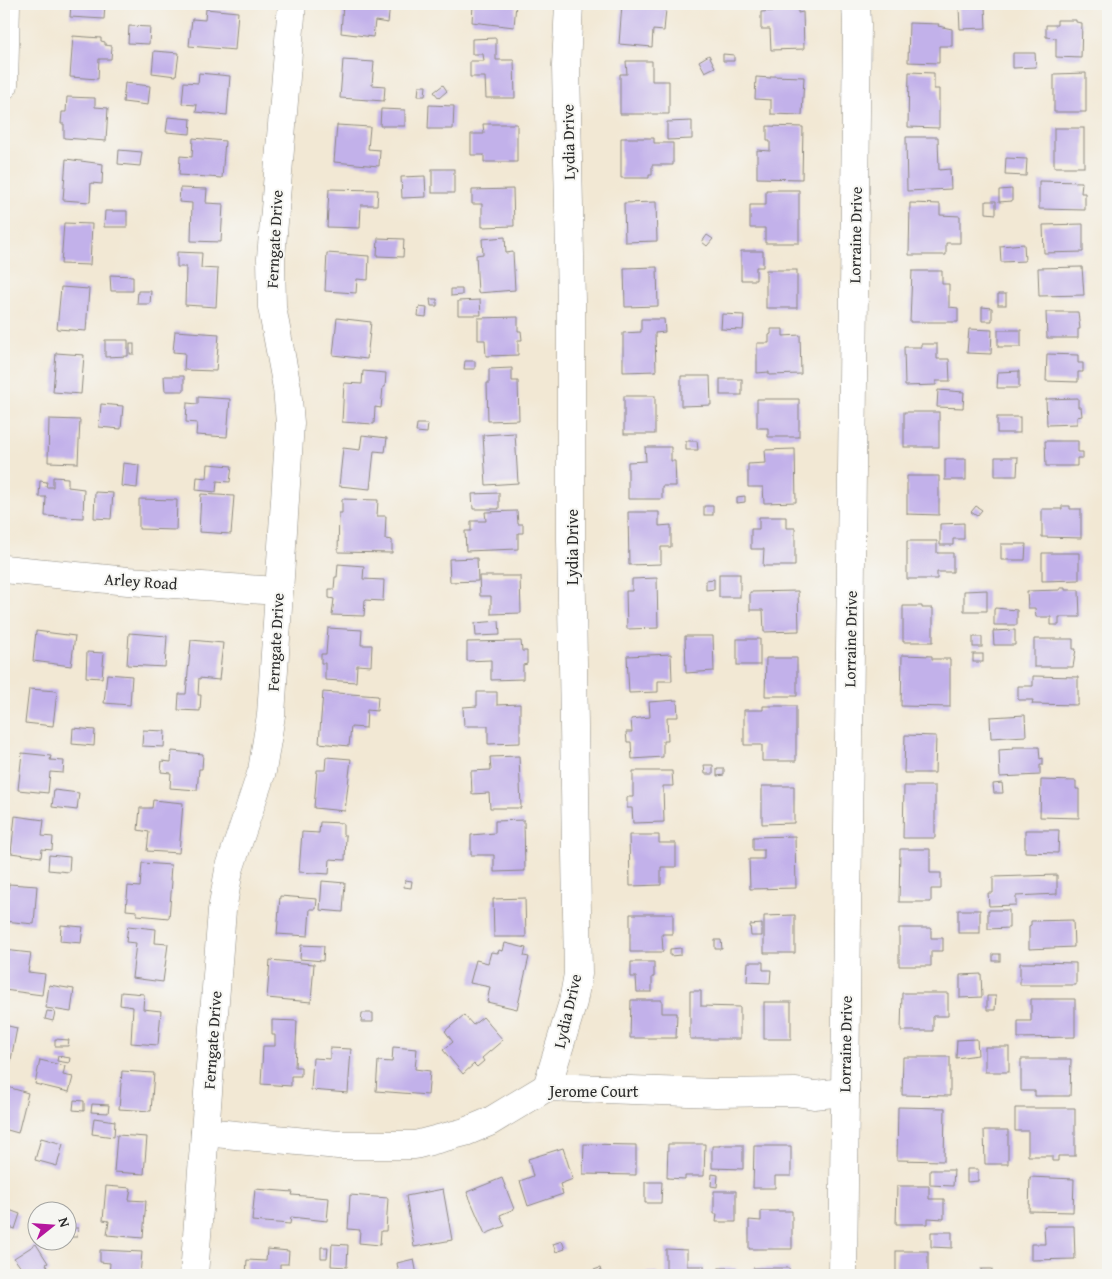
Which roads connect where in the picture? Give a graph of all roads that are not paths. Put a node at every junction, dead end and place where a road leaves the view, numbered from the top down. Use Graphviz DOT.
graph roads {
  1 [pos="6,4"];
  2 [pos="292,4"];
  3 [pos="569,4"];
  4 [pos="856,4"];
  5 [pos="4,85"];
  6 [pos="4,569"];
  7 [pos="278,591"];
  8 [pos="547,1087"];
  9 [pos="845,1092"];
  10 [pos="205,1132"];
  11 [pos="194,1275"];
  12 [pos="843,1275"];
  1 -- 5 [label="street"];
  2 -- 7 [label="street, Ferngate Drive"];
  3 -- 8 [label="street, Lydia Drive"];
  4 -- 9 [label="street, Lorraine Drive"];
  6 -- 7 [label="street, Arley Road"];
  7 -- 10 [label="street, Ferngate Drive"];
  8 -- 9 [label="street, Jerome Court"];
  8 -- 10 [label="street, Jerome Court"];
  9 -- 12 [label="street, Lorraine Drive"];
  10 -- 11 [label="street, Ferngate Drive"];
}
